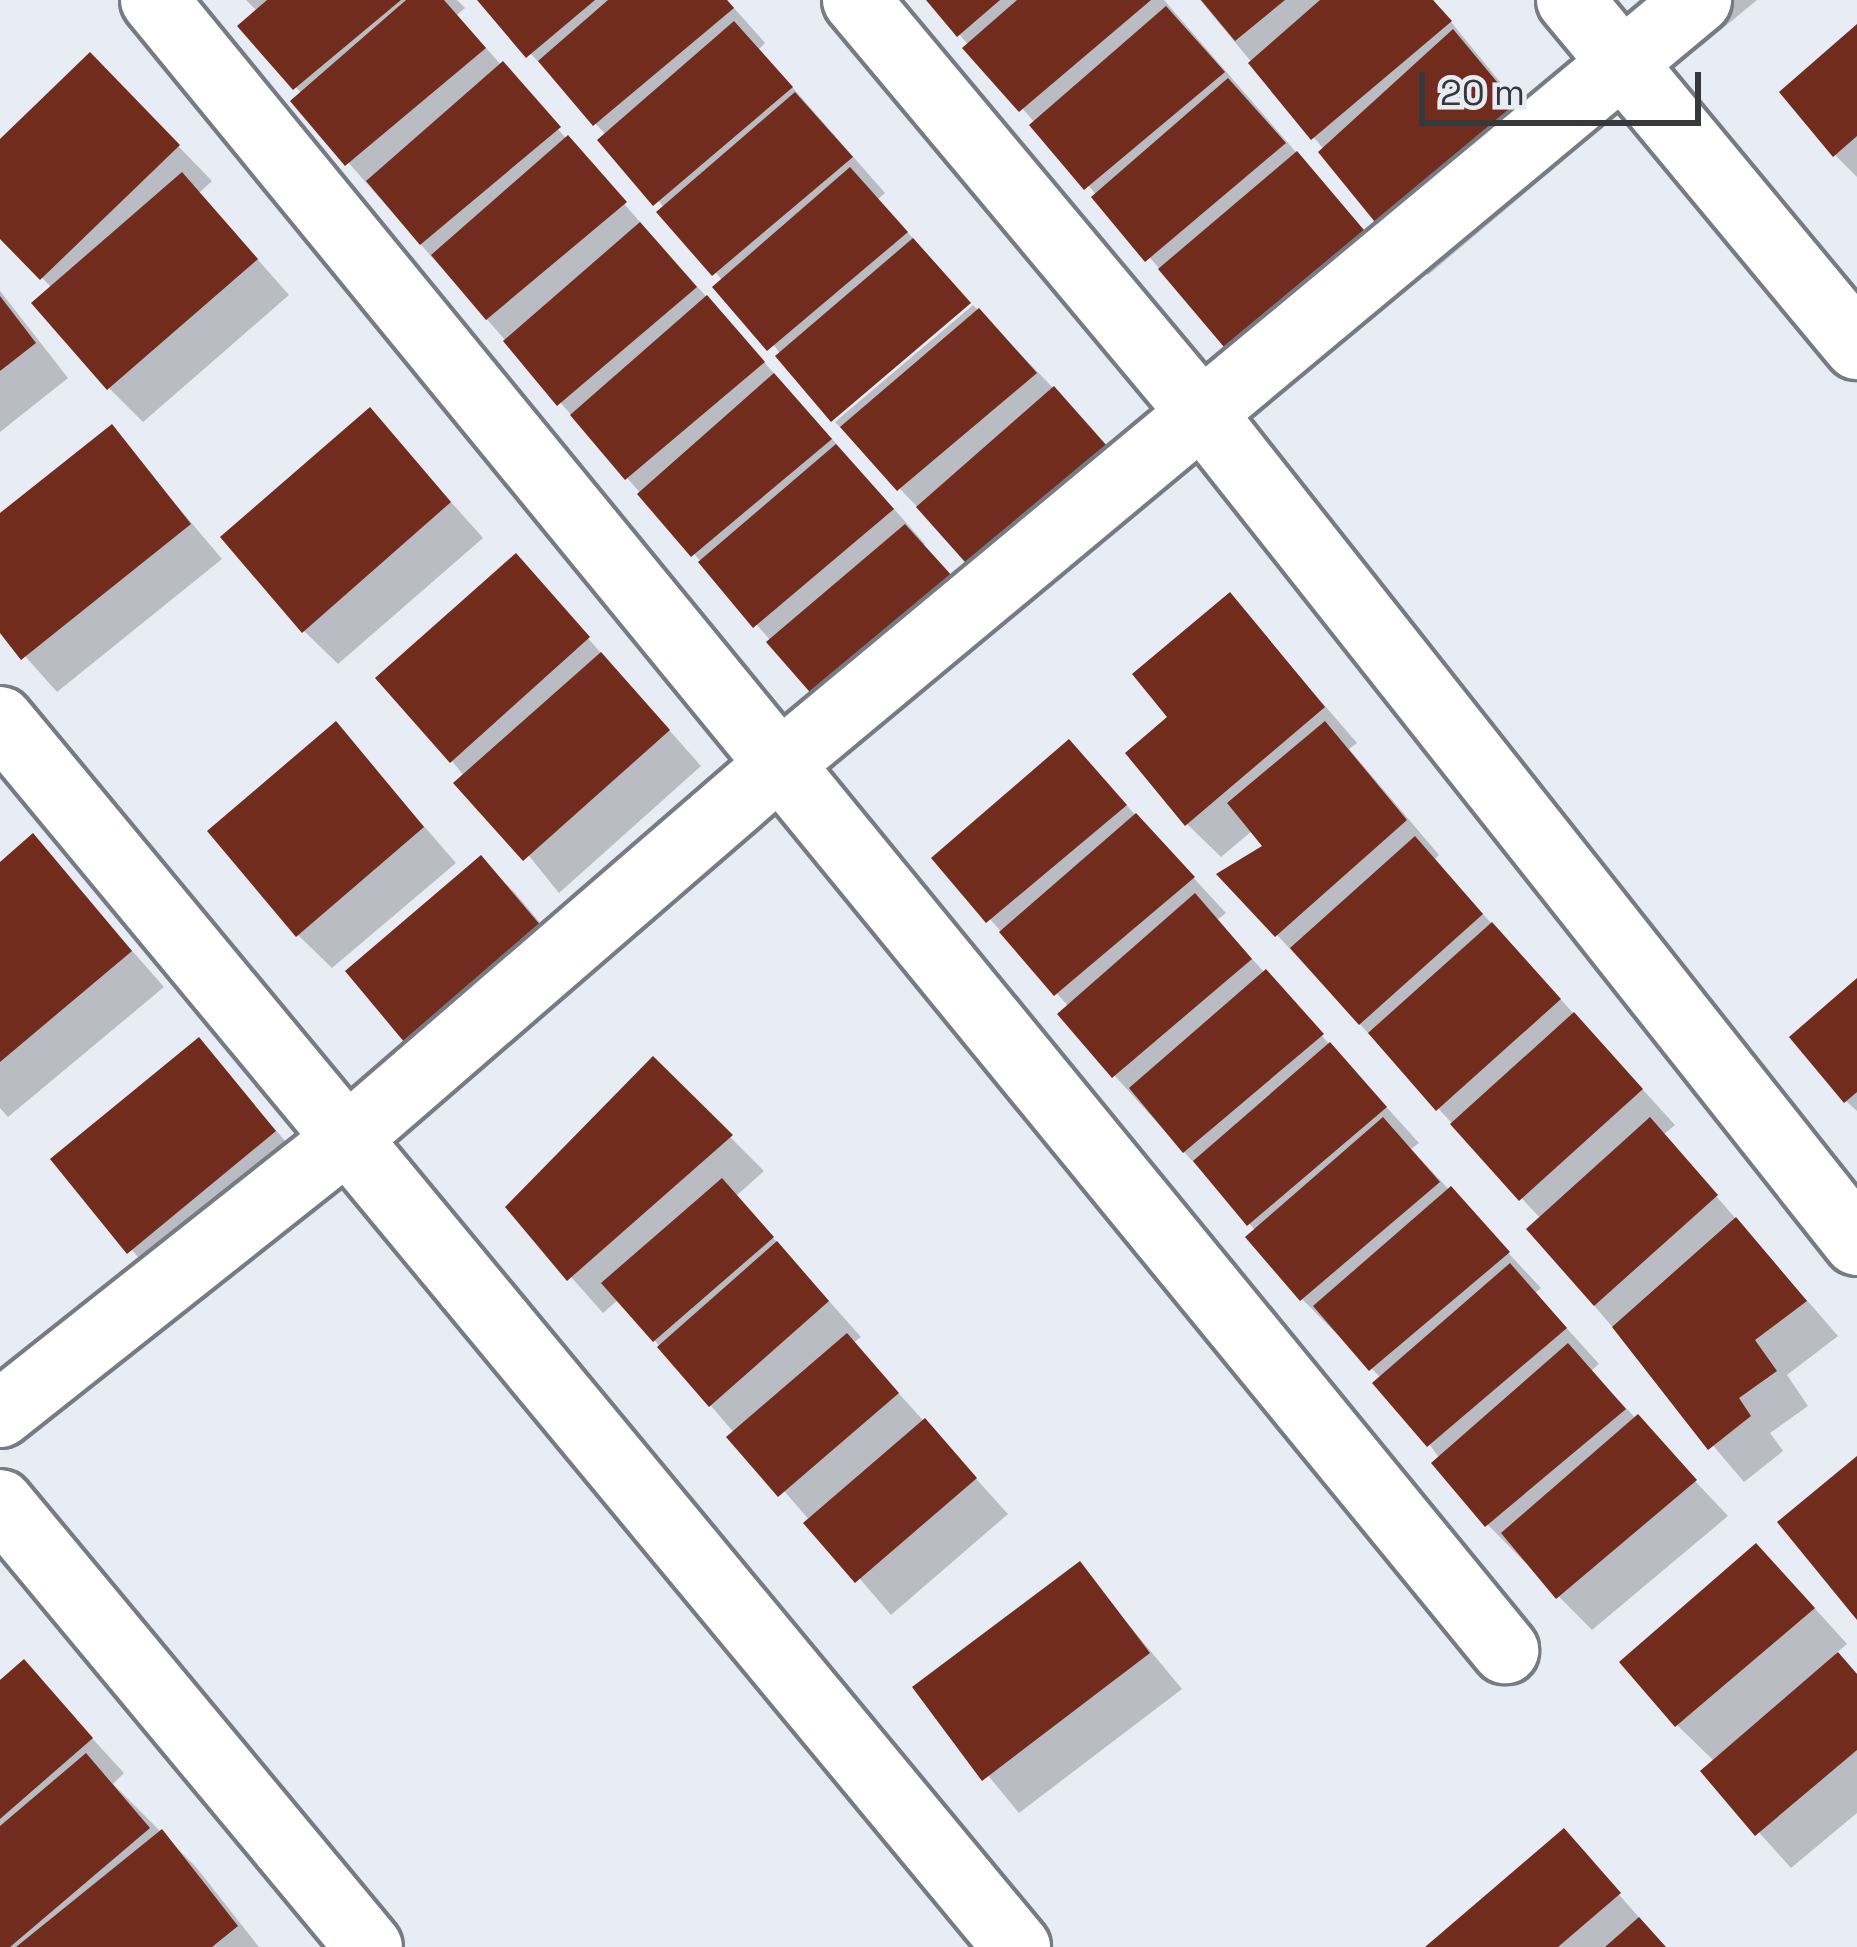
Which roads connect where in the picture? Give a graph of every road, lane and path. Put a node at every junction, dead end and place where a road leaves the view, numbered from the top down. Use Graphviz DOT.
graph roads {
  1 [pos="154,0"];
  2 [pos="856,0"];
  3 [pos="1570,0"];
  4 [pos="1698,0"];
  5 [pos="1623,64"];
  6 [pos="1857,346"];
  7 [pos="1204,416"];
  8 [pos="0,720"];
  9 [pos="781,763"];
  10 [pos="344,1141"];
  11 [pos="1857,1242"];
  12 [pos="0,1414"];
  13 [pos="0,1503"];
  14 [pos="1504,1650"];
  15 [pos="369,1947"];
  16 [pos="1016,1947"];
  1 -- 9 [label="street"];
  2 -- 7 [label="street"];
  3 -- 5 [label="street"];
  4 -- 5 [label="street"];
  5 -- 6 [label="street"];
  5 -- 7 [label="street"];
  7 -- 9 [label="street"];
  7 -- 11 [label="street"];
  8 -- 10 [label="street"];
  9 -- 10 [label="street"];
  9 -- 14 [label="street"];
  10 -- 12 [label="street"];
  10 -- 16 [label="street"];
  13 -- 15 [label="street"];
}
